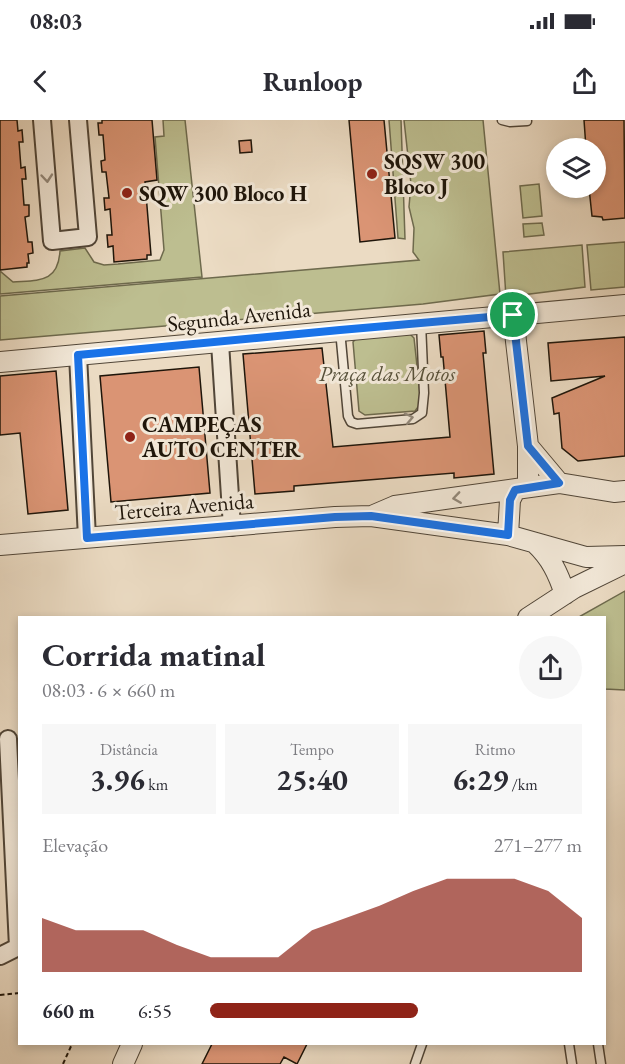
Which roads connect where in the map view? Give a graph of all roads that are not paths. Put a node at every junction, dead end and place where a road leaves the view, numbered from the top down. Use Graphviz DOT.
graph roads {
  1 [pos="42,120"];
  2 [pos="78,120"];
  3 [pos="502,120"];
  4 [pos="527,121"];
  5 [pos="625,305"];
  6 [pos="513,315"];
  7 [pos="421,323"];
  8 [pos="340,330"];
  9 [pos="220,342"];
  10 [pos="78,355"];
  11 [pos="0,362"];
  12 [pos="528,446"];
  13 [pos="559,483"];
  14 [pos="522,488"];
  15 [pos="625,491"];
  16 [pos="371,516"];
  17 [pos="232,526"];
  18 [pos="508,535"];
  19 [pos="87,538"];
  20 [pos="533,541"];
  21 [pos="0,545"];
  22 [pos="625,556"];
  23 [pos="586,557"];
  24 [pos="625,563"];
  25 [pos="570,591"];
  26 [pos="531,616"];
  27 [pos="8,739"];
  28 [pos="0,957"];
  29 [pos="132,1045"];
  30 [pos="422,1045"];
  31 [pos="569,1045"];
  32 [pos="598,1045"];
  33 [pos="123,1064"];
  34 [pos="415,1064"];
  35 [pos="572,1064"];
  36 [pos="601,1064"];
  1 -- 2 [label="street, one-way"];
  3 -- 4 [label="lane"];
  5 -- 6 [label="street, Segunda Avenida"];
  6 -- 7 [label="street, Segunda Avenida"];
  6 -- 12 [label="street"];
  7 -- 8 [label="street, Segunda Avenida"];
  8 -- 7 [label="lane, one-way"];
  8 -- 9 [label="street, Segunda Avenida"];
  9 -- 10 [label="street, Segunda Avenida"];
  9 -- 17 [label="street"];
  10 -- 11 [label="street, Segunda Avenida"];
  10 -- 19 [label="street"];
  12 -- 13 [label="street"];
  12 -- 14 [label="street"];
  13 -- 14 [label="street, Terceira Avenida"];
  13 -- 15 [label="street, Terceira Avenida"];
  14 -- 16 [label="street, Terceira Avenida, one-way"];
  14 -- 18 [label="street"];
  16 -- 17 [label="street, Terceira Avenida"];
  16 -- 18 [label="street, Terceira Avenida"];
  17 -- 19 [label="street, Terceira Avenida"];
  18 -- 20 [label="street, Terceira Avenida"];
  19 -- 21 [label="street, Terceira Avenida"];
  20 -- 23 [label="street, Terceira Avenida"];
  20 -- 25 [label="street"];
  22 -- 23 [label="street, Terceira Avenida"];
  23 -- 25 [label="street"];
  24 -- 25 [label="street"];
  25 -- 26 [label="street"];
  27 -- 28 [label="street"];
  29 -- 33 [label="street"];
  30 -- 34 [label="lane"];
  31 -- 35 [label="lane"];
  32 -- 36 [label="lane"];
}
